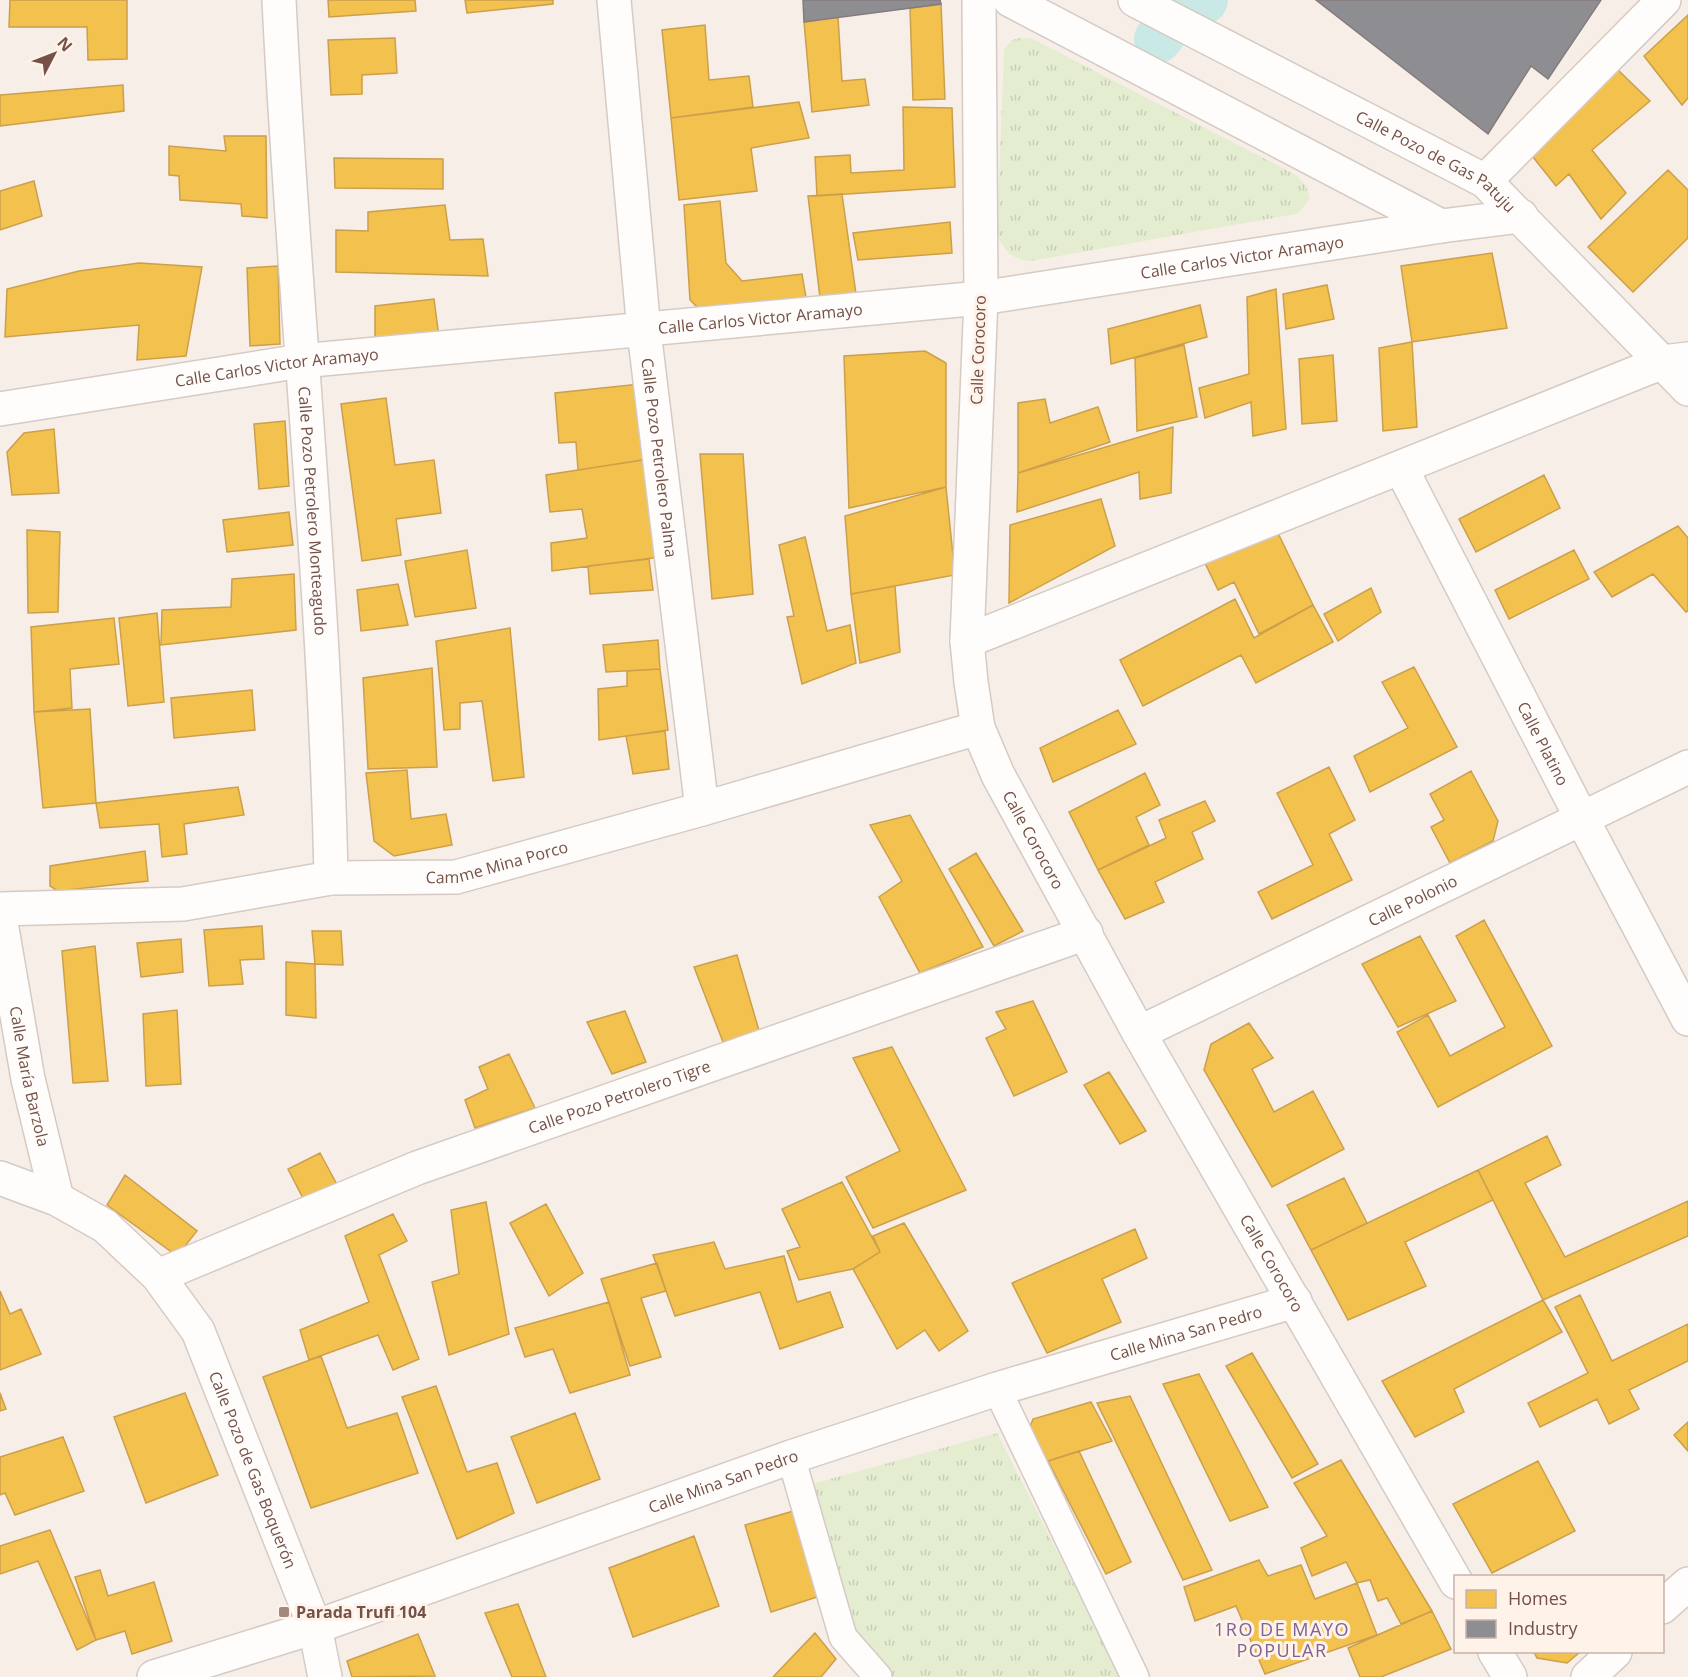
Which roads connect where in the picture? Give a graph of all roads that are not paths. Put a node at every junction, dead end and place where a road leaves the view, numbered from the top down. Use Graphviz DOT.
graph roads {
  1 [pos="279,0"];
  2 [pos="614,0"];
  3 [pos="979,0"];
  4 [pos="1010,0"];
  5 [pos="1135,0"];
  6 [pos="1664,0"];
  7 [pos="1485,181"];
  8 [pos="1521,216"];
  9 [pos="1440,226"];
  10 [pos="981,298"];
  11 [pos="644,331"];
  12 [pos="301,361"];
  13 [pos="1675,361"];
  14 [pos="1688,389"];
  15 [pos="0,408"];
  16 [pos="1401,468"];
  17 [pos="967,641"];
  18 [pos="978,728"];
  19 [pos="1688,767"];
  20 [pos="702,809"];
  21 [pos="1582,819"];
  22 [pos="331,878"];
  23 [pos="0,909"];
  24 [pos="0,917"];
  25 [pos="1086,933"];
  26 [pos="1688,1019"];
  27 [pos="1139,1033"];
  28 [pos="14,1075"];
  29 [pos="0,1178"];
  30 [pos="57,1199"];
  31 [pos="158,1276"];
  32 [pos="1295,1301"];
  33 [pos="997,1389"];
  34 [pos="791,1457"];
  35 [pos="1454,1580"];
  36 [pos="1688,1584"];
  37 [pos="1664,1605"];
  38 [pos="315,1627"];
  39 [pos="1496,1653"];
  40 [pos="1615,1653"];
  41 [pos="154,1677"];
  42 [pos="325,1677"];
  43 [pos="878,1677"];
  44 [pos="1135,1677"];
  45 [pos="1510,1677"];
  46 [pos="1588,1677"];
  1 -- 12 [label="street, Calle Pozo Petrolero Monteagudo"];
  2 -- 11 [label="street, Calle Pozo Petrolero Palma"];
  3 -- 10 [label="street, Calle Corocoro"];
  4 -- 9 [label="street"];
  5 -- 7 [label="street, Calle Pozo de Gas Patuju"];
  6 -- 7 [label="street"];
  7 -- 8 [label="street, Calle Pozo de Gas Patuju"];
  8 -- 9 [label="street, Calle Carlos Victor Aramayo"];
  8 -- 13 [label="street, Calle Pozo de Gas Patuju"];
  9 -- 10 [label="street, Calle Carlos Victor Aramayo"];
  10 -- 11 [label="street, Calle Carlos Victor Aramayo"];
  10 -- 17 [label="street, Calle Corocoro"];
  11 -- 12 [label="street, Calle Carlos Victor Aramayo"];
  11 -- 20 [label="street, Calle Pozo Petrolero Palma"];
  12 -- 15 [label="street, Calle Carlos Victor Aramayo"];
  12 -- 22 [label="street, Calle Pozo Petrolero Monteagudo"];
  13 -- 14 [label="street, Calle Pozo de Gas Patuju"];
  13 -- 16 [label="street"];
  16 -- 17 [label="street"];
  16 -- 21 [label="street, Calle Platino"];
  17 -- 18 [label="street, Calle Corocoro"];
  18 -- 20 [label="street, Camme Mina Porco"];
  18 -- 25 [label="street, Calle Corocoro"];
  19 -- 21 [label="street, Calle Polonio"];
  20 -- 22 [label="street, Camme Mina Porco"];
  21 -- 26 [label="street, Calle Platino"];
  21 -- 27 [label="street, Calle Polonio"];
  22 -- 23 [label="street, Camme Mina Porco"];
  24 -- 28 [label="street, Calle María Barzola"];
  25 -- 27 [label="street, Calle Corocoro"];
  25 -- 31 [label="street, Calle Pozo Petrolero Tigre"];
  27 -- 32 [label="street, Calle Corocoro"];
  28 -- 30 [label="street, Calle María Barzola"];
  29 -- 30 [label="street, Calle Pozo de Gas Boquerón"];
  30 -- 31 [label="street, Calle Pozo de Gas Boquerón"];
  31 -- 38 [label="street, Calle Pozo de Gas Boquerón"];
  32 -- 33 [label="street, Calle Mina San Pedro"];
  32 -- 35 [label="street, Calle Corocoro"];
  33 -- 34 [label="street, Calle Mina San Pedro"];
  33 -- 44 [label="lane"];
  34 -- 38 [label="street, Calle Mina San Pedro"];
  34 -- 43 [label="lane"];
  36 -- 37 [label="street"];
  38 -- 41 [label="street, Calle Mina San Pedro"];
  38 -- 42 [label="street, Calle Pozo de Gas Boquerón"];
  39 -- 45 [label="street"];
  40 -- 46 [label="street"];
}
